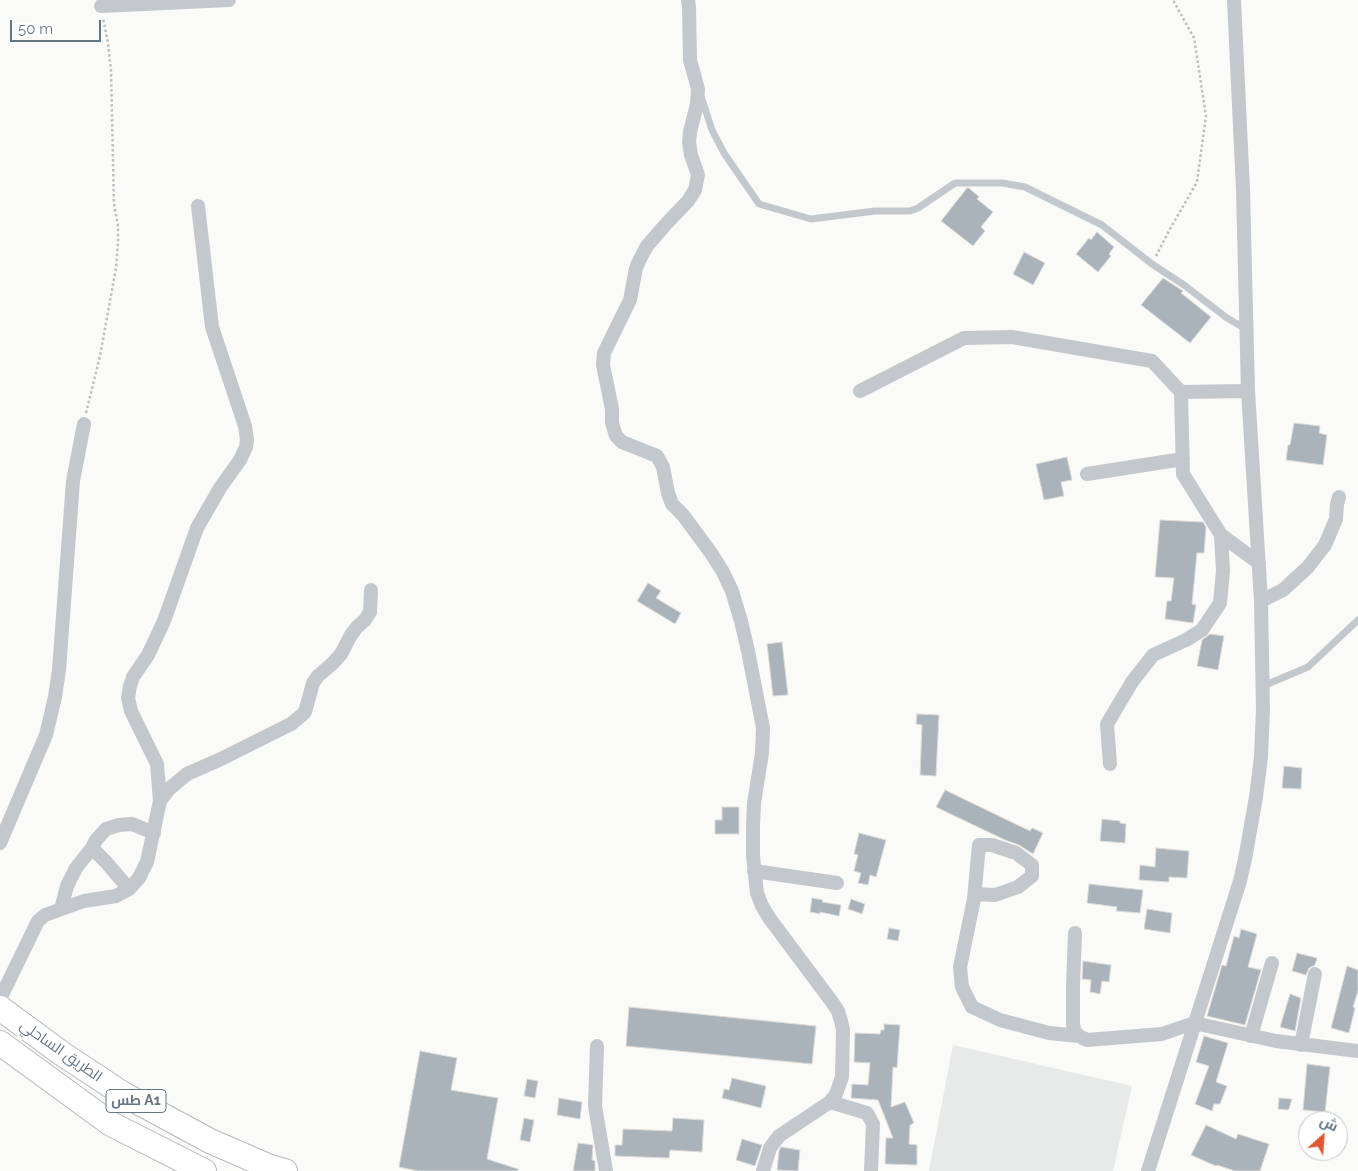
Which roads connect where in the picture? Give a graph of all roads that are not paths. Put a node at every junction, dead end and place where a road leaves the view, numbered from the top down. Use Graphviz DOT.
graph roads {
  1 [pos="230,0"];
  2 [pos="688,0"];
  3 [pos="1234,0"];
  4 [pos="101,6"];
  5 [pos="698,89"];
  6 [pos="198,206"];
  7 [pos="1247,329"];
  8 [pos="860,391"];
  9 [pos="1181,392"];
  10 [pos="1248,392"];
  11 [pos="84,424"];
  12 [pos="1183,459"];
  13 [pos="1087,474"];
  14 [pos="1339,497"];
  15 [pos="1221,535"];
  16 [pos="1259,563"];
  17 [pos="371,590"];
  18 [pos="1261,601"];
  19 [pos="1358,620"];
  20 [pos="1263,686"];
  21 [pos="1110,764"];
  22 [pos="160,801"];
  23 [pos="154,833"];
  24 [pos="0,843"];
  25 [pos="92,848"];
  26 [pos="754,871"];
  27 [pos="836,882"];
  28 [pos="129,889"];
  29 [pos="974,899"];
  30 [pos="61,909"];
  31 [pos="1076,933"];
  32 [pos="1272,963"];
  33 [pos="1315,974"];
  34 [pos="0,999"];
  35 [pos="0,1008"];
  36 [pos="1194,1023"];
  37 [pos="1079,1036"];
  38 [pos="1251,1036"];
  39 [pos="0,1044"];
  40 [pos="1300,1045"];
  41 [pos="597,1046"];
  42 [pos="1358,1051"];
  43 [pos="830,1102"];
  44 [pos="204,1171"];
  45 [pos="285,1171"];
  46 [pos="606,1171"];
  47 [pos="763,1171"];
  48 [pos="871,1171"];
  49 [pos="1148,1171"];
  1 -- 4 [label="street"];
  2 -- 5 [label="street"];
  3 -- 7 [label="street"];
  5 -- 7 [label="lane"];
  5 -- 26 [label="street"];
  6 -- 22 [label="street"];
  7 -- 10 [label="street"];
  8 -- 9 [label="street"];
  9 -- 10 [label="street"];
  9 -- 12 [label="street"];
  10 -- 16 [label="street"];
  11 -- 24 [label="street"];
  12 -- 13 [label="street"];
  12 -- 15 [label="street"];
  14 -- 18 [label="street"];
  15 -- 16 [label="street"];
  15 -- 21 [label="street"];
  16 -- 18 [label="street"];
  17 -- 22 [label="street"];
  18 -- 20 [label="street"];
  19 -- 20 [label="lane"];
  20 -- 36 [label="street"];
  22 -- 23 [label="street"];
  23 -- 25 [label="street"];
  23 -- 28 [label="street"];
  25 -- 28 [label="street"];
  25 -- 30 [label="street"];
  26 -- 27 [label="street"];
  26 -- 43 [label="street"];
  28 -- 30 [label="street"];
  29 -- 29 [label="street"];
  29 -- 37 [label="street"];
  30 -- 34 [label="street"];
  31 -- 37 [label="street"];
  32 -- 38 [label="street"];
  33 -- 40 [label="street"];
  35 -- 45 [label="highway, الطريق الساحلي / طس A1"];
  36 -- 37 [label="street"];
  36 -- 38 [label="street"];
  36 -- 49 [label="street"];
  38 -- 40 [label="street"];
  39 -- 44 [label="highway, الطريق الساحلي / طس A1"];
  40 -- 42 [label="street"];
  41 -- 46 [label="street"];
  43 -- 47 [label="street"];
  43 -- 48 [label="street"];
}
